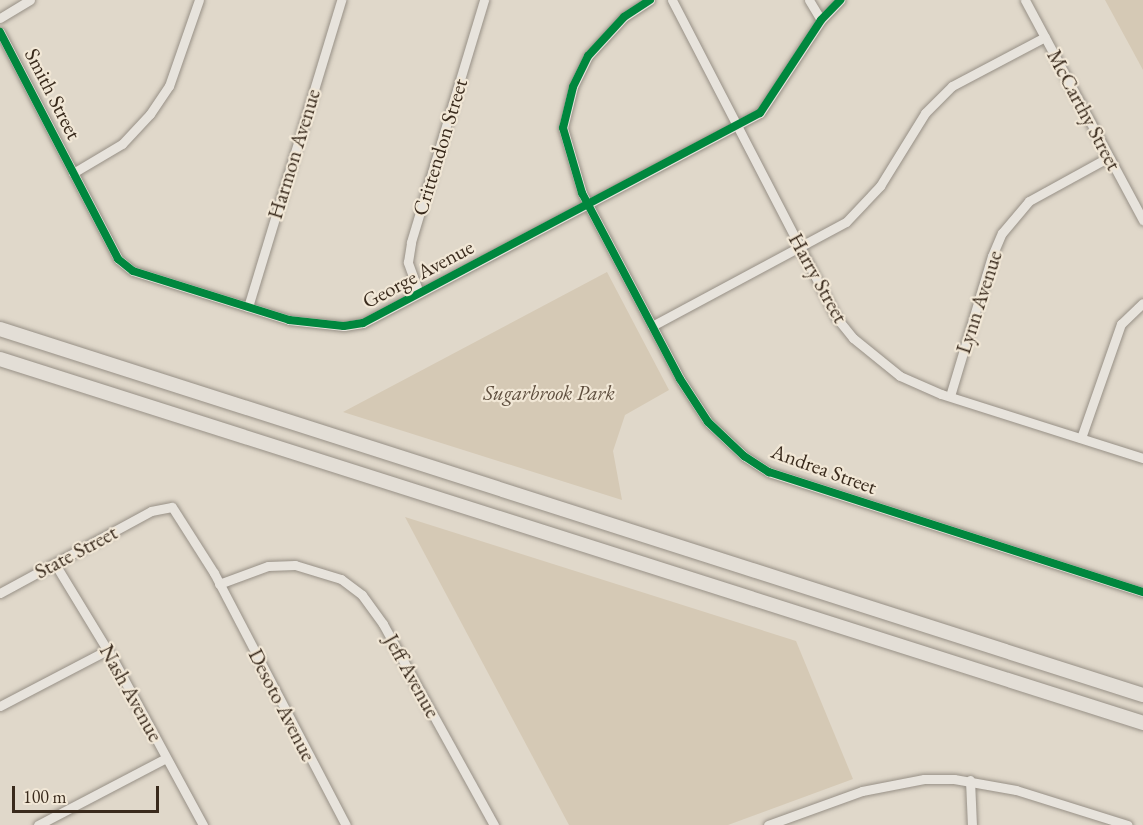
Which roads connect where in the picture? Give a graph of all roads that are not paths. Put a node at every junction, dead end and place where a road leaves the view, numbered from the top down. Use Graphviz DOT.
graph roads {
  1 [pos="30,0"];
  2 [pos="199,0"];
  3 [pos="340,0"];
  4 [pos="484,0"];
  5 [pos="650,0"];
  6 [pos="672,0"];
  7 [pos="809,0"];
  8 [pos="840,0"];
  9 [pos="1025,0"];
  10 [pos="0,18"];
  11 [pos="821,20"];
  12 [pos="0,32"];
  13 [pos="1045,37"];
  14 [pos="738,125"];
  15 [pos="1109,157"];
  16 [pos="73,173"];
  17 [pos="588,206"];
  18 [pos="1143,220"];
  19 [pos="800,248"];
  20 [pos="418,293"];
  21 [pos="1143,303"];
  22 [pos="248,307"];
  23 [pos="652,326"];
  24 [pos="0,329"];
  25 [pos="0,359"];
  26 [pos="950,396"];
  27 [pos="1081,438"];
  28 [pos="1143,458"];
  29 [pos="151,511"];
  30 [pos="54,564"];
  31 [pos="219,584"];
  32 [pos="1143,592"];
  33 [pos="0,593"];
  34 [pos="107,650"];
  35 [pos="1143,695"];
  36 [pos="0,706"];
  37 [pos="1143,723"];
  38 [pos="166,758"];
  39 [pos="970,780"];
  40 [pos="38,825"];
  41 [pos="203,825"];
  42 [pos="346,825"];
  43 [pos="494,825"];
  44 [pos="768,825"];
  45 [pos="972,825"];
  46 [pos="1128,825"];
  1 -- 10 [label="street"];
  2 -- 16 [label="street"];
  3 -- 22 [label="street, Harmon Avenue"];
  4 -- 20 [label="street, Crittendon Street"];
  5 -- 17 [label="street, Andrea Street"];
  6 -- 14 [label="street, Harry Street"];
  7 -- 11 [label="street"];
  8 -- 11 [label="street, George Avenue"];
  9 -- 13 [label="street, McCarthy Street"];
  11 -- 14 [label="street, George Avenue"];
  12 -- 16 [label="street, Smith Street"];
  13 -- 15 [label="street, McCarthy Street"];
  13 -- 19 [label="street"];
  14 -- 17 [label="street, George Avenue"];
  14 -- 19 [label="street, Harry Street"];
  15 -- 18 [label="street, McCarthy Street"];
  15 -- 26 [label="street, Lynn Avenue"];
  16 -- 22 [label="street, George Avenue"];
  17 -- 20 [label="street, George Avenue"];
  17 -- 23 [label="street, Andrea Street"];
  19 -- 23 [label="street"];
  19 -- 26 [label="street, Harry Street"];
  20 -- 22 [label="street, George Avenue"];
  21 -- 27 [label="street"];
  23 -- 32 [label="street, Andrea Street"];
  24 -- 35 [label="highway"];
  25 -- 37 [label="highway"];
  26 -- 27 [label="street, Harry Street"];
  27 -- 28 [label="street, Harry Street"];
  29 -- 30 [label="street, State Street"];
  29 -- 31 [label="street, Desoto Avenue"];
  30 -- 33 [label="street, State Street"];
  30 -- 34 [label="street, Nash Avenue"];
  31 -- 42 [label="street, Desoto Avenue"];
  31 -- 43 [label="street, Jeff Avenue"];
  34 -- 36 [label="street"];
  34 -- 38 [label="street, Nash Avenue"];
  38 -- 40 [label="street"];
  38 -- 41 [label="street, Nash Avenue"];
  39 -- 44 [label="street"];
  39 -- 45 [label="street"];
  39 -- 46 [label="street"];
}
